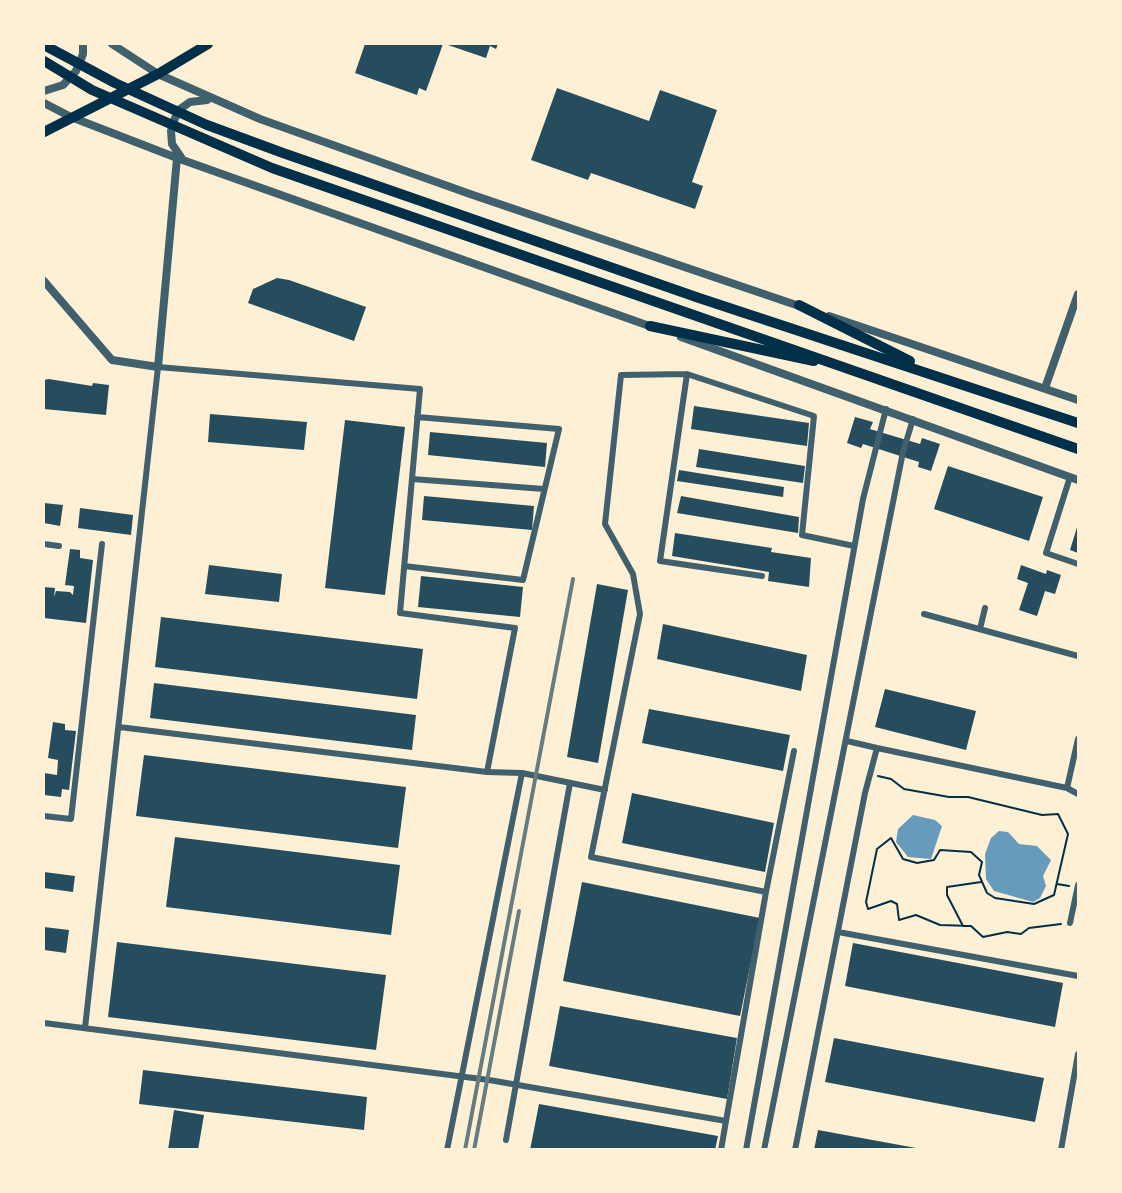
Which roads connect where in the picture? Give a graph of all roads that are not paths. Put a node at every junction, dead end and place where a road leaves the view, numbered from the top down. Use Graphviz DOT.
graph roads {
  1 [pos="83,44"];
  2 [pos="112,44"];
  3 [pos="208,44"];
  4 [pos="44,45"];
  5 [pos="44,61"];
  6 [pos="158,74"];
  7 [pos="44,91"];
  8 [pos="213,100"];
  9 [pos="44,103"];
  10 [pos="71,117"];
  11 [pos="44,132"];
  12 [pos="180,159"];
  13 [pos="44,281"];
  14 [pos="1078,294"];
  15 [pos="799,305"];
  16 [pos="651,326"];
  17 [pos="158,367"];
  18 [pos="860,371"];
  19 [pos="687,374"];
  20 [pos="942,377"];
  21 [pos="1045,388"];
  22 [pos="1078,400"];
  23 [pos="886,409"];
  24 [pos="417,417"];
  25 [pos="913,418"];
  26 [pos="1078,423"];
  27 [pos="1078,449"];
  28 [pos="412,479"];
  29 [pos="1074,479"];
  30 [pos="544,489"];
  31 [pos="44,544"];
  32 [pos="102,544"];
  33 [pos="59,546"];
  34 [pos="854,546"];
  35 [pos="1078,564"];
  36 [pos="404,566"];
  37 [pos="762,576"];
  38 [pos="985,608"];
  39 [pos="924,614"];
  40 [pos="980,629"];
  41 [pos="1078,656"];
  42 [pos="119,727"];
  43 [pos="1078,739"];
  44 [pos="847,741"];
  45 [pos="877,748"];
  46 [pos="794,751"];
  47 [pos="487,772"];
  48 [pos="522,773"];
  49 [pos="570,783"];
  50 [pos="1067,788"];
  51 [pos="605,790"];
  52 [pos="1078,794"];
  53 [pos="44,816"];
  54 [pos="1078,886"];
  55 [pos="766,892"];
  56 [pos="1070,923"];
  57 [pos="838,932"];
  58 [pos="1078,976"];
  59 [pos="44,1023"];
  60 [pos="85,1028"];
  61 [pos="1078,1054"];
  62 [pos="462,1077"];
  63 [pos="516,1084"];
  64 [pos="726,1121"];
  65 [pos="506,1140"];
  66 [pos="447,1149"];
  67 [pos="721,1149"];
  68 [pos="746,1149"];
  69 [pos="764,1149"];
  70 [pos="795,1149"];
  71 [pos="1061,1149"];
  1 -- 7 [label="street"];
  2 -- 6 [label="street"];
  3 -- 6 [label="highway"];
  4 -- 20 [label="highway"];
  5 -- 18 [label="highway"];
  6 -- 8 [label="street"];
  6 -- 10 [label="highway"];
  8 -- 12 [label="street"];
  8 -- 15 [label="street"];
  9 -- 10 [label="street"];
  10 -- 11 [label="highway"];
  10 -- 12 [label="street"];
  12 -- 16 [label="street"];
  12 -- 17 [label="street"];
  13 -- 17 [label="street"];
  14 -- 21 [label="street"];
  15 -- 20 [label="highway"];
  15 -- 21 [label="street"];
  16 -- 18 [label="highway"];
  16 -- 23 [label="street"];
  17 -- 24 [label="street"];
  17 -- 42 [label="street"];
  18 -- 27 [label="highway"];
  19 -- 34 [label="street"];
  19 -- 37 [label="street"];
  19 -- 51 [label="street"];
  20 -- 26 [label="highway"];
  21 -- 22 [label="street"];
  23 -- 25 [label="street"];
  23 -- 34 [label="street"];
  24 -- 28 [label="street"];
  24 -- 30 [label="street"];
  25 -- 29 [label="street"];
  25 -- 44 [label="street"];
  28 -- 30 [label="street"];
  28 -- 36 [label="street"];
  29 -- 35 [label="street"];
  30 -- 36 [label="street"];
  31 -- 33 [label="street"];
  32 -- 53 [label="street"];
  34 -- 68 [label="street"];
  36 -- 47 [label="street"];
  38 -- 40 [label="street"];
  39 -- 40 [label="street"];
  40 -- 41 [label="street"];
  42 -- 47 [label="street"];
  42 -- 60 [label="street"];
  43 -- 50 [label="street"];
  44 -- 45 [label="street"];
  44 -- 69 [label="street"];
  45 -- 50 [label="street"];
  45 -- 57 [label="street"];
  46 -- 55 [label="street"];
  47 -- 48 [label="street"];
  48 -- 49 [label="street"];
  48 -- 62 [label="street"];
  49 -- 51 [label="street"];
  49 -- 63 [label="street"];
  50 -- 52 [label="street"];
  51 -- 55 [label="street"];
  54 -- 56 [label="street"];
  55 -- 64 [label="street"];
  57 -- 58 [label="street"];
  57 -- 70 [label="street"];
  59 -- 60 [label="street"];
  60 -- 62 [label="street"];
  61 -- 71 [label="street"];
  62 -- 63 [label="street"];
  62 -- 66 [label="street"];
  63 -- 64 [label="street"];
  63 -- 65 [label="street"];
  64 -- 67 [label="street"];
}
